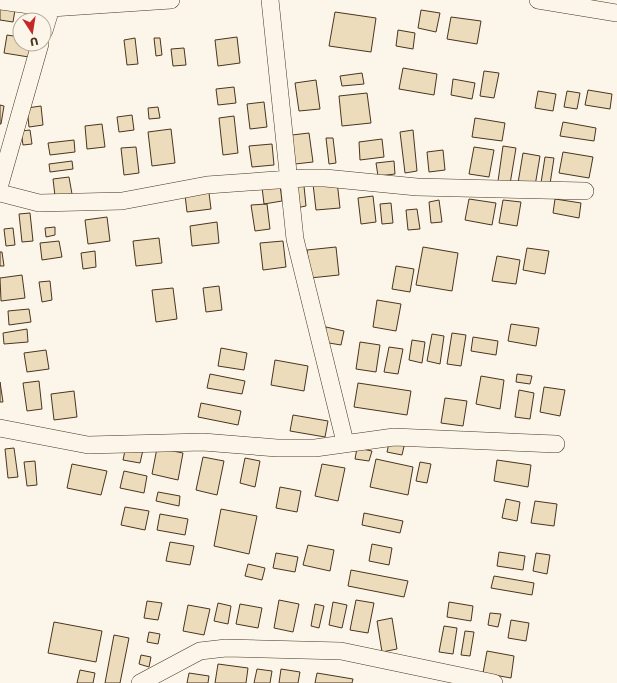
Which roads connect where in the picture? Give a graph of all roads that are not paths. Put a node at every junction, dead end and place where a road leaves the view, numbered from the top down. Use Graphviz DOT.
graph roads {
  1 [pos="171,0"];
  2 [pos="270,0"];
  3 [pos="538,0"];
  4 [pos="0,1"];
  5 [pos="51,8"];
  6 [pos="50,12"];
  7 [pos="617,13"];
  8 [pos="38,52"];
  9 [pos="288,179"];
  10 [pos="0,184"];
  11 [pos="586,191"];
  12 [pos="0,193"];
  13 [pos="0,428"];
  14 [pos="345,442"];
  15 [pos="556,444"];
  16 [pos="140,683"];
  17 [pos="494,683"];
  1 -- 5 [label="street"];
  2 -- 9 [label="street"];
  3 -- 7 [label="street"];
  4 -- 5 [label="street"];
  5 -- 6 [label="street"];
  8 -- 10 [label="street"];
  9 -- 11 [label="street"];
  9 -- 12 [label="street"];
  9 -- 14 [label="street"];
  13 -- 14 [label="street"];
  14 -- 15 [label="street"];
  16 -- 17 [label="street"];
}
